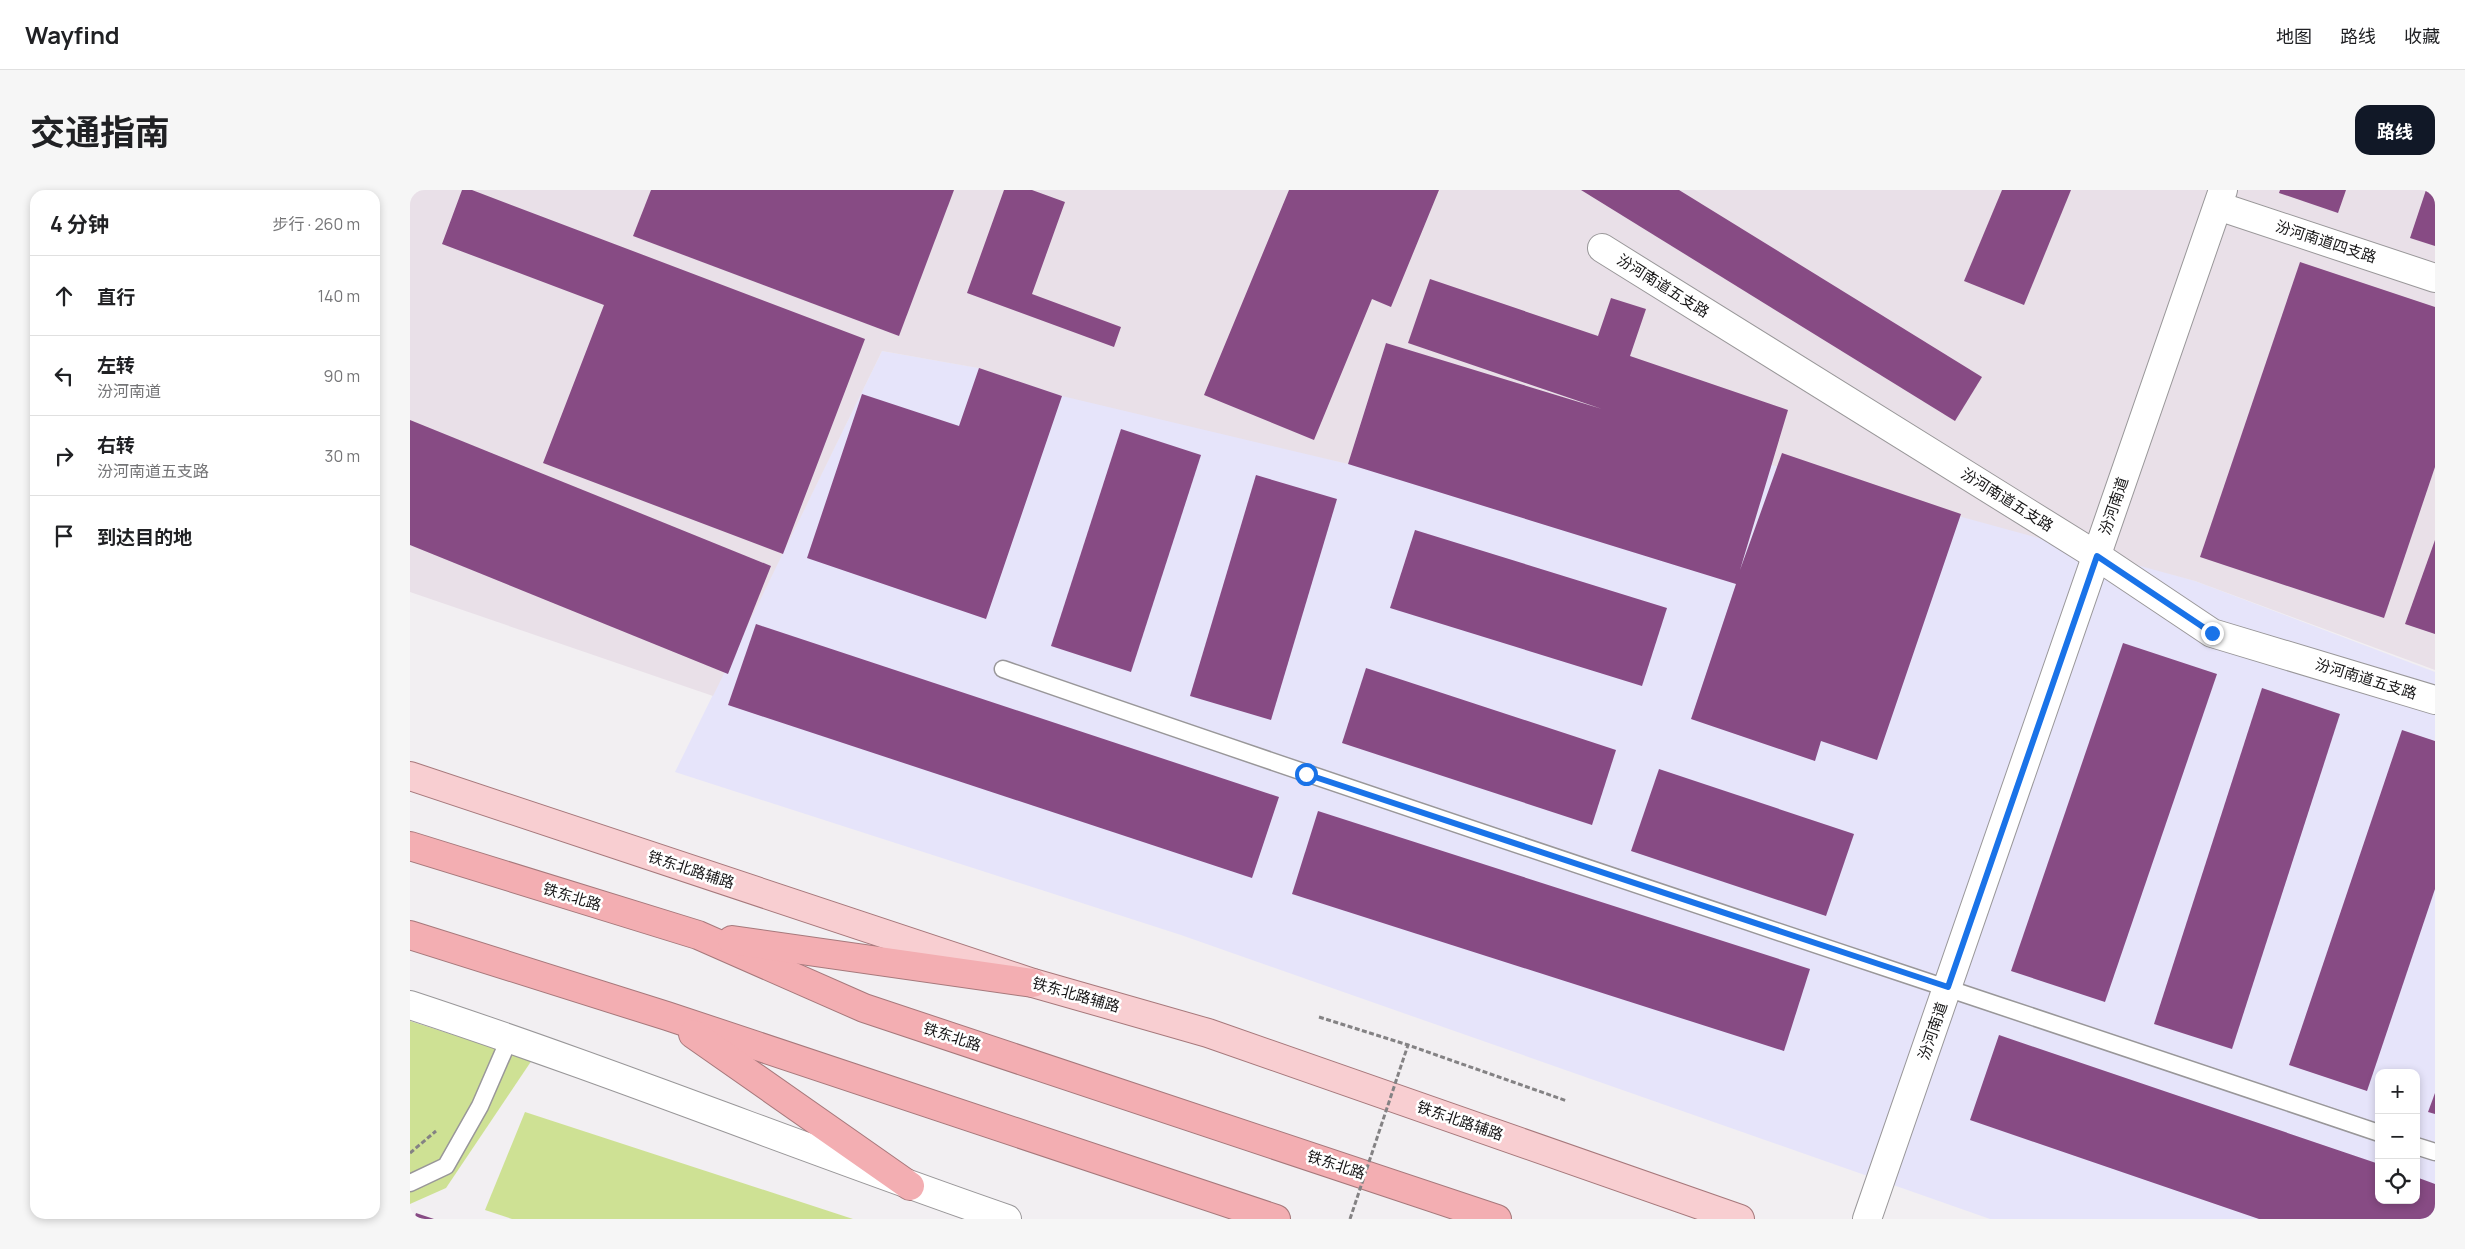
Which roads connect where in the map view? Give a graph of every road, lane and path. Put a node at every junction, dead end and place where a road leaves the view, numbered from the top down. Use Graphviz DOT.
graph roads {
  1 [pos="2220,198"];
  2 [pos="1602,248"];
  3 [pos="2435,278"];
  4 [pos="2097,556"];
  5 [pos="1003,669"];
  6 [pos="2435,700"];
  7 [pos="410,776"];
  8 [pos="410,846"];
  9 [pos="410,935"];
  10 [pos="698,935"];
  11 [pos="1033,983"];
  12 [pos="1948,987"];
  13 [pos="410,1005"];
  14 [pos="667,1016"];
  15 [pos="1319,1017"];
  16 [pos="510,1037"];
  17 [pos="1408,1045"];
  18 [pos="1567,1101"];
  19 [pos="2375,1132"];
  20 [pos="2420,1147"];
  21 [pos="2435,1152"];
  22 [pos="410,1183"];
  23 [pos="910,1186"];
  24 [pos="1007,1219"];
  25 [pos="1276,1219"];
  26 [pos="1350,1219"];
  27 [pos="1497,1219"];
  28 [pos="1740,1219"];
  29 [pos="1866,1219"];
  1 -- 3 [label="street, 汾河南道四支路"];
  1 -- 4 [label="street, 汾河南道"];
  2 -- 4 [label="street, 汾河南道五支路"];
  4 -- 6 [label="street, 汾河南道五支路"];
  4 -- 12 [label="street, 汾河南道"];
  5 -- 12 [label="lane"];
  7 -- 11 [label="main road, 铁东北路辅路"];
  8 -- 10 [label="highway, 铁东北路"];
  9 -- 14 [label="highway"];
  10 -- 11 [label="highway"];
  10 -- 27 [label="highway, 铁东北路"];
  11 -- 28 [label="main road, 铁东北路辅路"];
  12 -- 19 [label="lane"];
  12 -- 29 [label="street, 汾河南道"];
  13 -- 16 [label="street"];
  14 -- 23 [label="highway"];
  14 -- 25 [label="highway"];
  15 -- 17 [label="path"];
  16 -- 22 [label="lane"];
  16 -- 23 [label="street"];
  17 -- 18 [label="path, bridge"];
  17 -- 26 [label="path, bridge"];
  20 -- 21 [label="lane"];
  23 -- 24 [label="street"];
}
